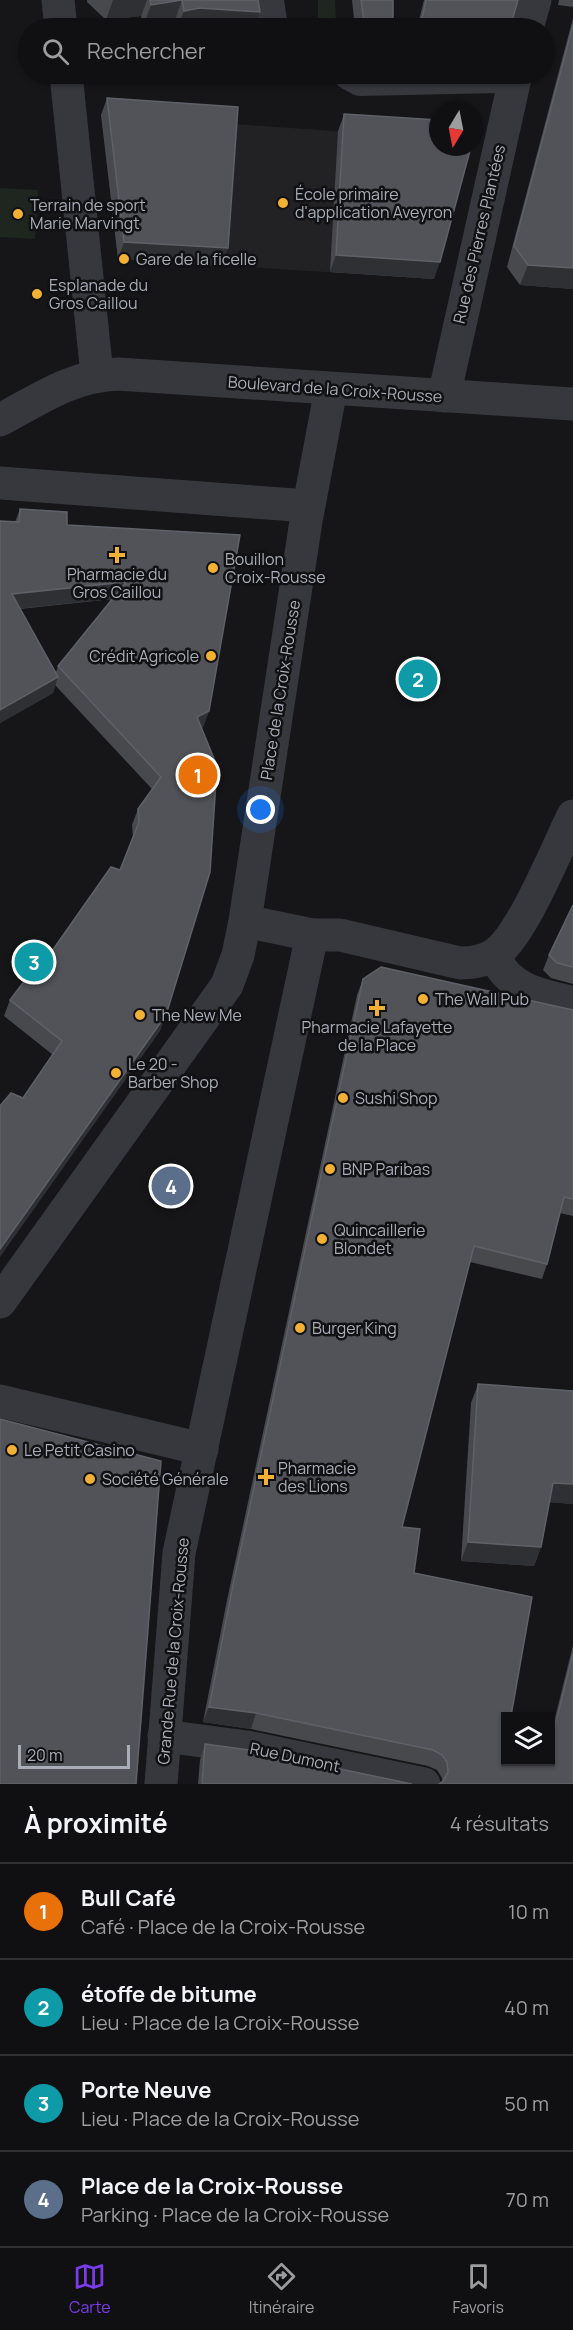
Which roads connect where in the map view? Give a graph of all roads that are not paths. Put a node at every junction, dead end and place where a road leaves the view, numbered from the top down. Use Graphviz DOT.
graph roads {
  1 [pos="58,0"];
  2 [pos="268,0"];
  3 [pos="535,0"];
  4 [pos="60,18"];
  5 [pos="271,18"];
  6 [pos="530,18"];
  7 [pos="67,84"];
  8 [pos="506,84"];
  9 [pos="97,375"];
  10 [pos="331,389"];
  11 [pos="444,396"];
  12 [pos="573,404"];
  13 [pos="0,420"];
  14 [pos="0,483"];
  15 [pos="308,506"];
  16 [pos="573,816"];
  17 [pos="245,921"];
  18 [pos="312,935"];
  19 [pos="494,955"];
  20 [pos="573,1002"];
  21 [pos="0,1302"];
  22 [pos="0,1401"];
  23 [pos="202,1449"];
  24 [pos="164,1736"];
  25 [pos="160,1784"];
  26 [pos="424,1784"];
  1 -- 4 [label="street"];
  2 -- 5 [label="street"];
  3 -- 6 [label="street"];
  7 -- 9 [label="street"];
  8 -- 11 [label="street, Rue des Pierres Plantées"];
  9 -- 10 [label="street, Boulevard de la Croix-Rousse"];
  9 -- 13 [label="street, Boulevard de la Croix-Rousse"];
  10 -- 11 [label="street, Boulevard de la Croix-Rousse"];
  10 -- 15 [label="street, Place de la Croix-Rousse"];
  11 -- 12 [label="street, Boulevard de la Croix-Rousse"];
  14 -- 15 [label="street"];
  15 -- 17 [label="street, Place de la Croix-Rousse"];
  16 -- 19 [label="street"];
  17 -- 18 [label="street"];
  17 -- 21 [label="street, Place de la Croix-Rousse"];
  18 -- 19 [label="street"];
  18 -- 23 [label="street"];
  19 -- 20 [label="street"];
  22 -- 23 [label="street"];
  23 -- 24 [label="street, Grande Rue de la Croix-Rousse"];
  24 -- 25 [label="street, Grande Rue de la Croix-Rousse"];
  24 -- 26 [label="street, Rue Dumont"];
}
